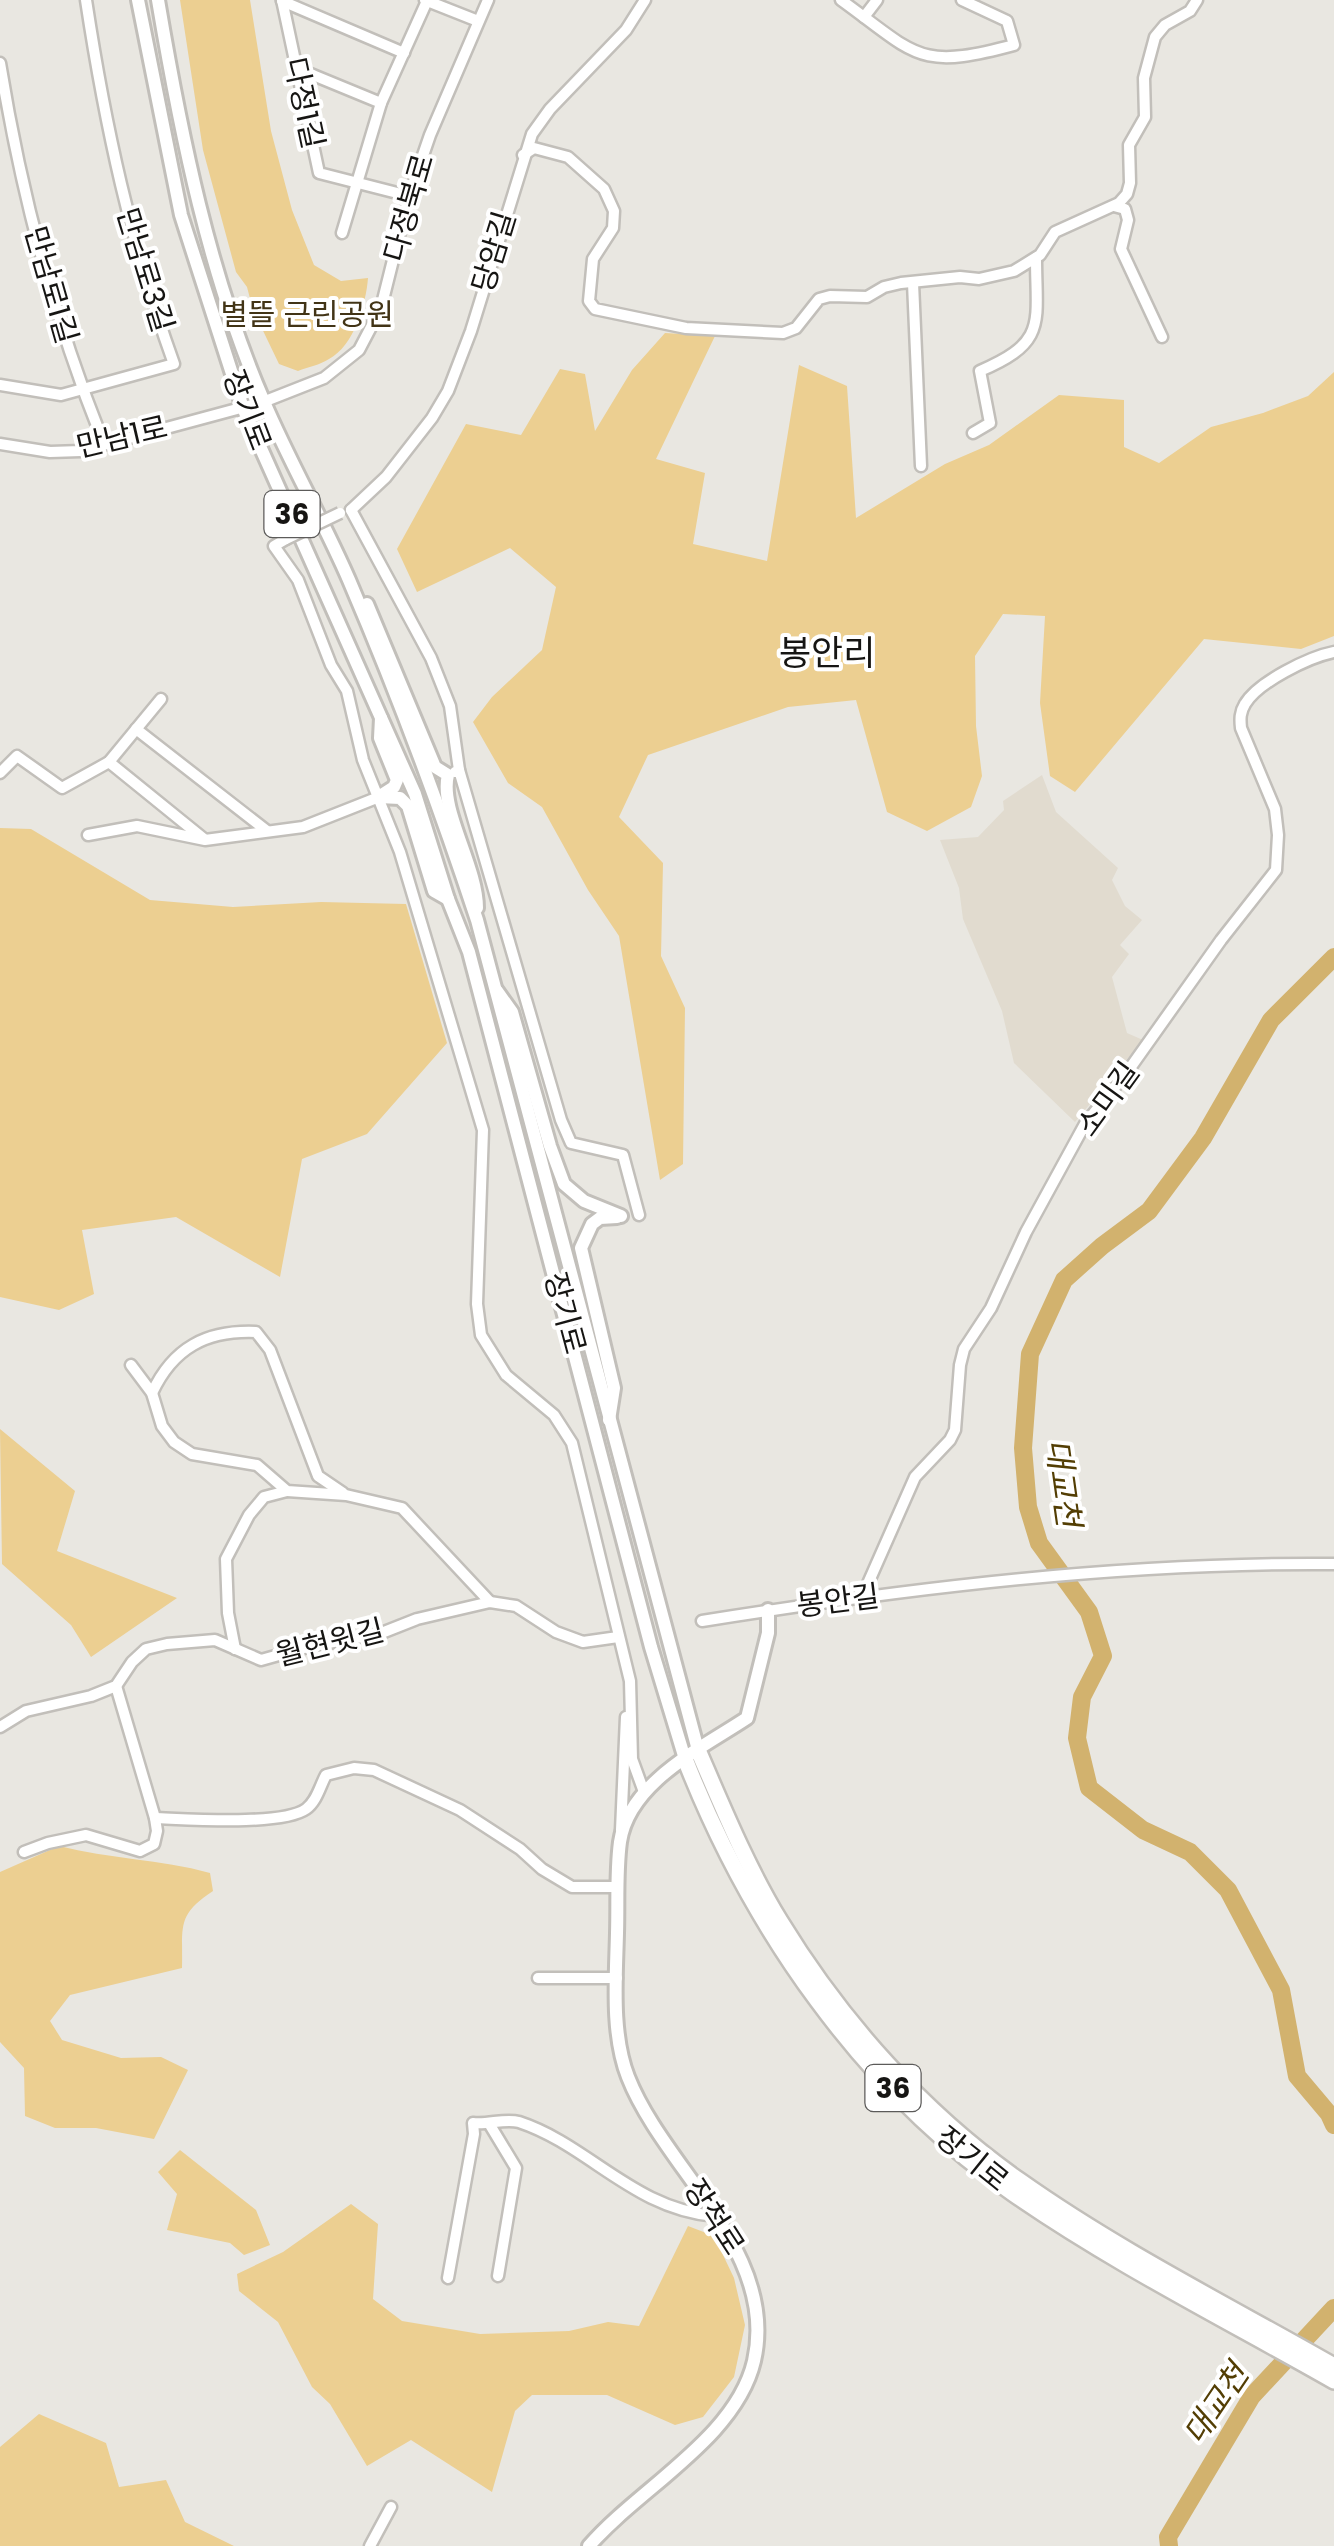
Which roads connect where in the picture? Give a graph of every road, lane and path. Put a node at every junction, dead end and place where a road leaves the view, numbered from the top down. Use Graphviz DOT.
graph roads {
  1 [pos="86,0"];
  2 [pos="138,0"];
  3 [pos="158,0"];
  4 [pos="282,0"];
  5 [pos="426,0"];
  6 [pos="488,0"];
  7 [pos="644,0"];
  8 [pos="841,0"];
  9 [pos="877,0"];
  10 [pos="962,0"];
  11 [pos="1197,0"];
  12 [pos="864,17"];
  13 [pos="478,21"];
  14 [pos="404,54"];
  15 [pos="0,63"];
  16 [pos="296,68"];
  17 [pos="381,103"];
  18 [pos="523,155"];
  19 [pos="355,183"];
  20 [pos="410,196"];
  21 [pos="1114,206"];
  22 [pos="342,233"];
  23 [pos="1036,258"];
  24 [pos="913,283"];
  25 [pos="1162,337"];
  26 [pos="0,386"];
  27 [pos="83,391"];
  28 [pos="263,402"];
  29 [pos="242,408"];
  30 [pos="973,433"];
  31 [pos="0,444"];
  32 [pos="104,444"];
  33 [pos="921,466"];
  34 [pos="346,511"];
  35 [pos="348,578"];
  36 [pos="1334,652"];
  37 [pos="160,699"];
  38 [pos="382,715"];
  39 [pos="136,729"];
  40 [pos="109,762"];
  41 [pos="454,772"];
  42 [pos="0,773"];
  43 [pos="379,797"];
  44 [pos="267,830"];
  45 [pos="88,834"];
  46 [pos="205,840"];
  47 [pos="448,899"];
  48 [pos="478,920"];
  49 [pos="493,986"];
  50 [pos="639,1215"];
  51 [pos="131,1365"];
  52 [pos="152,1392"];
  53 [pos="608,1422"];
  54 [pos="288,1491"];
  55 [pos="346,1495"];
  56 [pos="1334,1564"];
  57 [pos="862,1597"];
  58 [pos="490,1602"];
  59 [pos="768,1610"];
  60 [pos="702,1621"];
  61 [pos="618,1637"];
  62 [pos="235,1649"];
  63 [pos="630,1682"];
  64 [pos="116,1686"];
  65 [pos="0,1727"];
  66 [pos="692,1755"];
  67 [pos="644,1792"];
  68 [pos="155,1818"];
  69 [pos="621,1838"];
  70 [pos="24,1852"];
  71 [pos="618,1887"];
  72 [pos="538,1978"];
  73 [pos="617,1978"];
  74 [pos="490,2125"];
  75 [pos="715,2216"];
  76 [pos="498,2276"];
  77 [pos="448,2278"];
  78 [pos="1216,2306"];
  79 [pos="1334,2366"];
  80 [pos="1334,2381"];
  81 [pos="392,2507"];
  82 [pos="370,2546"];
  83 [pos="590,2546"];
  1 -- 27 [label="street, 만남로3길"];
  2 -- 29 [label="main road, 장기로 / 36"];
  3 -- 28 [label="main road, 장기로 / 36"];
  4 -- 14 [label="street"];
  4 -- 16 [label="street, 다정1길"];
  5 -- 13 [label="street"];
  5 -- 14 [label="street"];
  6 -- 13 [label="street, 다정북로"];
  7 -- 18 [label="street, 당암길"];
  8 -- 12 [label="street"];
  9 -- 12 [label="street"];
  10 -- 12 [label="street"];
  11 -- 21 [label="street"];
  13 -- 20 [label="street, 다정북로"];
  14 -- 17 [label="street"];
  15 -- 27 [label="street, 만남로1길"];
  16 -- 17 [label="street"];
  16 -- 19 [label="street, 다정1길"];
  17 -- 19 [label="street"];
  18 -- 24 [label="street"];
  18 -- 34 [label="street, 당암길"];
  19 -- 20 [label="street, 다정1길"];
  19 -- 22 [label="street"];
  20 -- 28 [label="street, 다정북로"];
  21 -- 23 [label="street"];
  21 -- 25 [label="street"];
  23 -- 24 [label="street"];
  23 -- 30 [label="street"];
  24 -- 33 [label="street"];
  26 -- 27 [label="street, 만남로3길"];
  27 -- 32 [label="street, 만남로1길"];
  28 -- 29 [label="street, 다정북로"];
  28 -- 35 [label="main road, 장기로 / 36"];
  29 -- 32 [label="street, 만남1로"];
  29 -- 38 [label="main road, 장기로 / 36"];
  31 -- 32 [label="street, 만남1로"];
  34 -- 41 [label="street"];
  34 -- 43 [label="street, 당암길, bridge"];
  35 -- 41 [label="main road"];
  35 -- 48 [label="main road, 장기로 / 36"];
  36 -- 57 [label="street, 소미길"];
  37 -- 39 [label="street"];
  38 -- 43 [label="main road"];
  38 -- 47 [label="main road, 장기로 / 36"];
  39 -- 40 [label="street"];
  39 -- 44 [label="street"];
  40 -- 42 [label="street"];
  40 -- 46 [label="street"];
  41 -- 48 [label="main road"];
  41 -- 50 [label="street"];
  43 -- 44 [label="street"];
  43 -- 47 [label="main road"];
  43 -- 61 [label="street"];
  44 -- 46 [label="street"];
  45 -- 46 [label="street"];
  47 -- 66 [label="main road, 장기로 / 36"];
  48 -- 49 [label="main road, 장기로 / 36"];
  49 -- 53 [label="main road, 장기로 / 36"];
  49 -- 53 [label="main road"];
  51 -- 52 [label="street"];
  52 -- 54 [label="street"];
  52 -- 55 [label="street"];
  53 -- 66 [label="main road, 장기로 / 36"];
  54 -- 55 [label="street"];
  54 -- 62 [label="street"];
  55 -- 58 [label="street"];
  56 -- 57 [label="street, 봉안길"];
  57 -- 59 [label="street, 봉안길"];
  58 -- 61 [label="street"];
  58 -- 62 [label="street, 월현윗길"];
  59 -- 60 [label="street, 봉안길"];
  59 -- 66 [label="main road"];
  61 -- 63 [label="street"];
  62 -- 64 [label="street, 월현윗길"];
  63 -- 67 [label="street"];
  63 -- 69 [label="street"];
  64 -- 65 [label="street"];
  64 -- 68 [label="street"];
  66 -- 67 [label="main road"];
  66 -- 78 [label="highway, 장기로 / 36"];
  67 -- 69 [label="main road"];
  68 -- 70 [label="street"];
  68 -- 71 [label="street"];
  69 -- 71 [label="main road, 장척로"];
  71 -- 73 [label="main road, 장척로"];
  72 -- 73 [label="street"];
  73 -- 75 [label="main road, 장척로"];
  74 -- 75 [label="street"];
  74 -- 76 [label="street"];
  74 -- 77 [label="street"];
  75 -- 83 [label="main road, 장척로"];
  78 -- 79 [label="highway, 장기로 / 36"];
  78 -- 80 [label="highway, 장기로 / 36"];
  81 -- 82 [label="street"];
}
